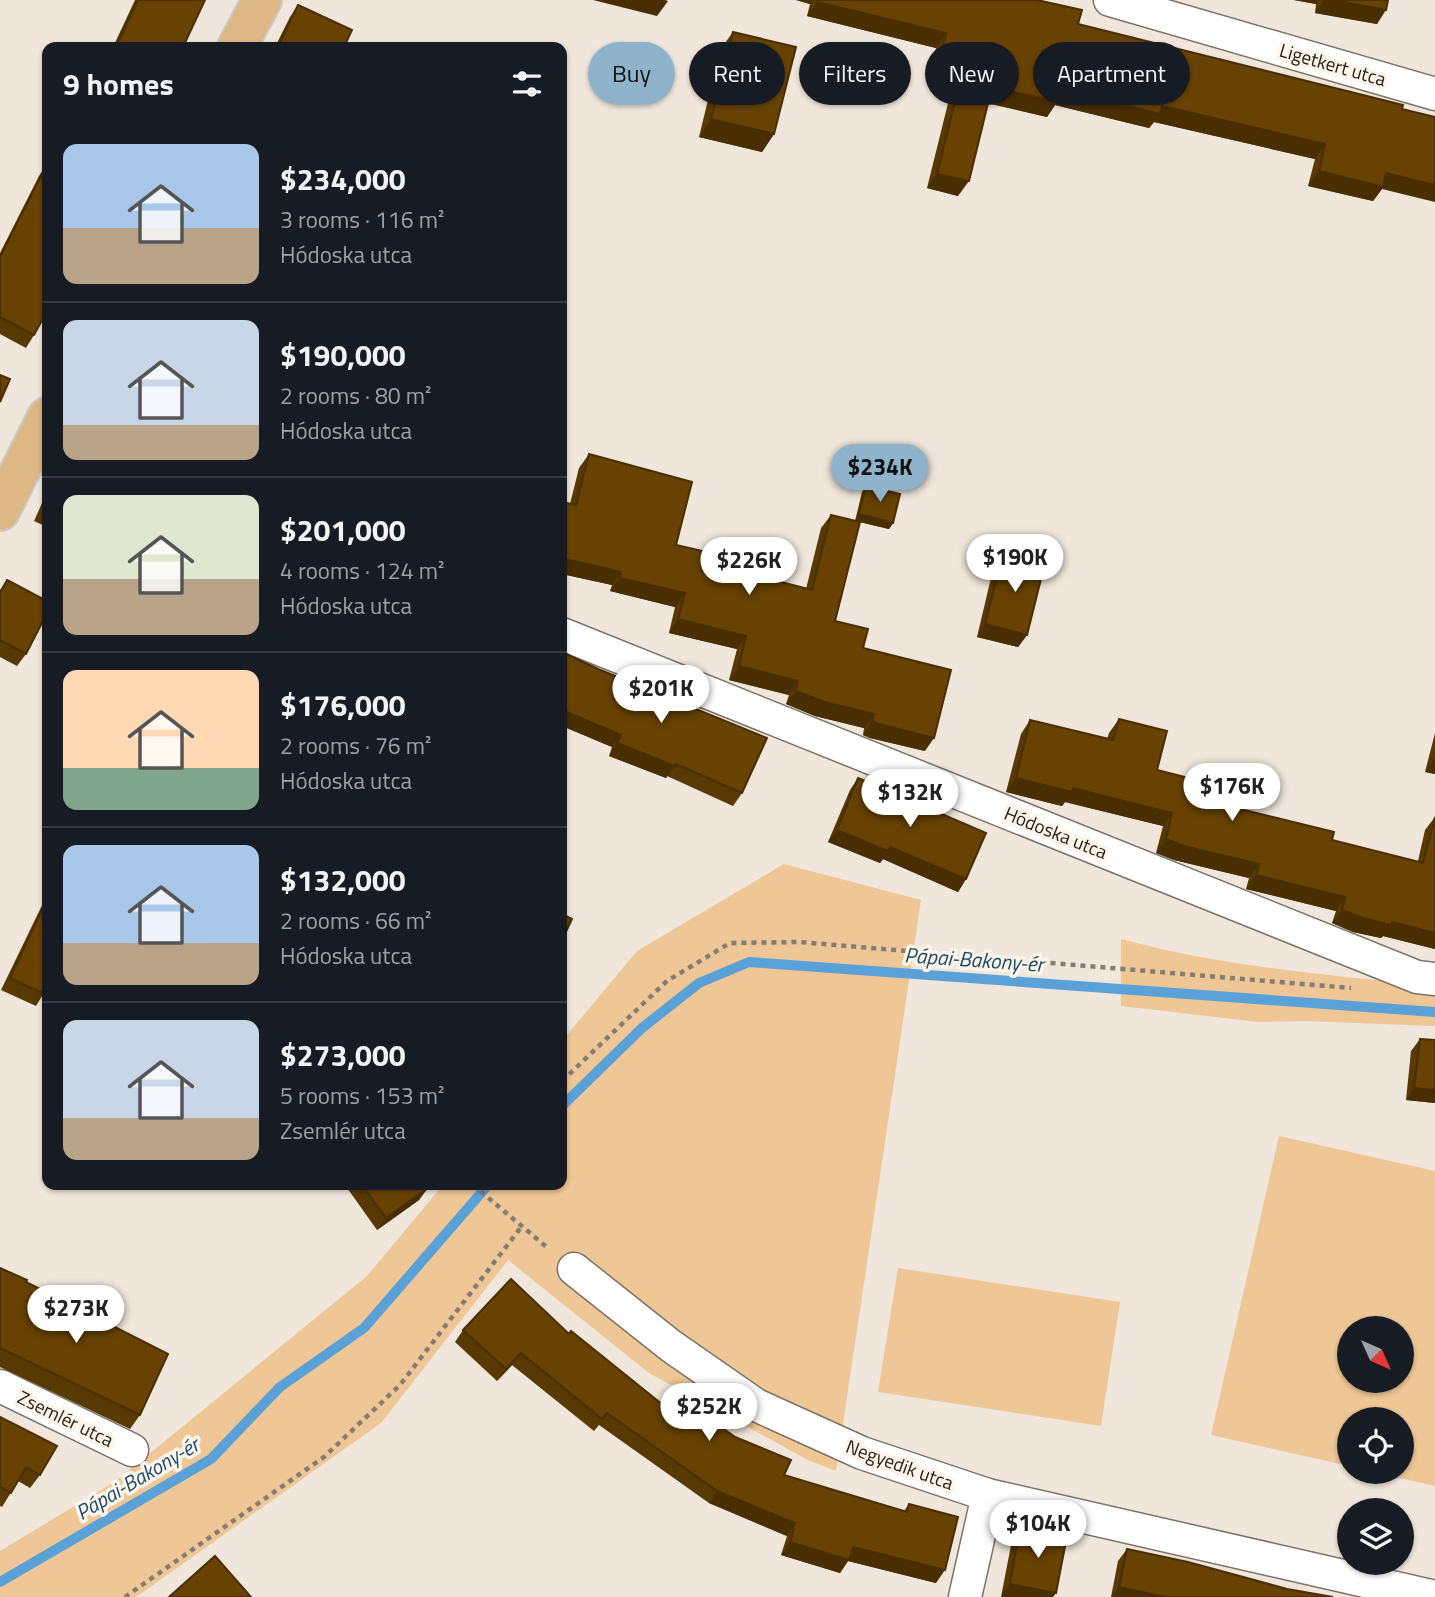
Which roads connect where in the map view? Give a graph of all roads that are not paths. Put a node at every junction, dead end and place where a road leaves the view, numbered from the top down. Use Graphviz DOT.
graph roads {
  1 [pos="261,0"];
  2 [pos="1110,0"];
  3 [pos="240,42"];
  4 [pos="1435,94"];
  5 [pos="42,435"];
  6 [pos="0,510"];
  7 [pos="567,636"];
  8 [pos="1435,979"];
  9 [pos="574,1269"];
  10 [pos="0,1387"];
  11 [pos="132,1450"];
  12 [pos="989,1495"];
  13 [pos="965,1597"];
  14 [pos="1435,1597"];
  1 -- 3 [label="main road"];
  2 -- 4 [label="street, Ligetkert utca"];
  5 -- 6 [label="main road"];
  7 -- 8 [label="street, Hódoska utca"];
  9 -- 12 [label="street, Negyedik utca"];
  10 -- 11 [label="street, Zsemlér utca"];
  12 -- 13 [label="street"];
  12 -- 14 [label="street, Negyedik utca"];
}
